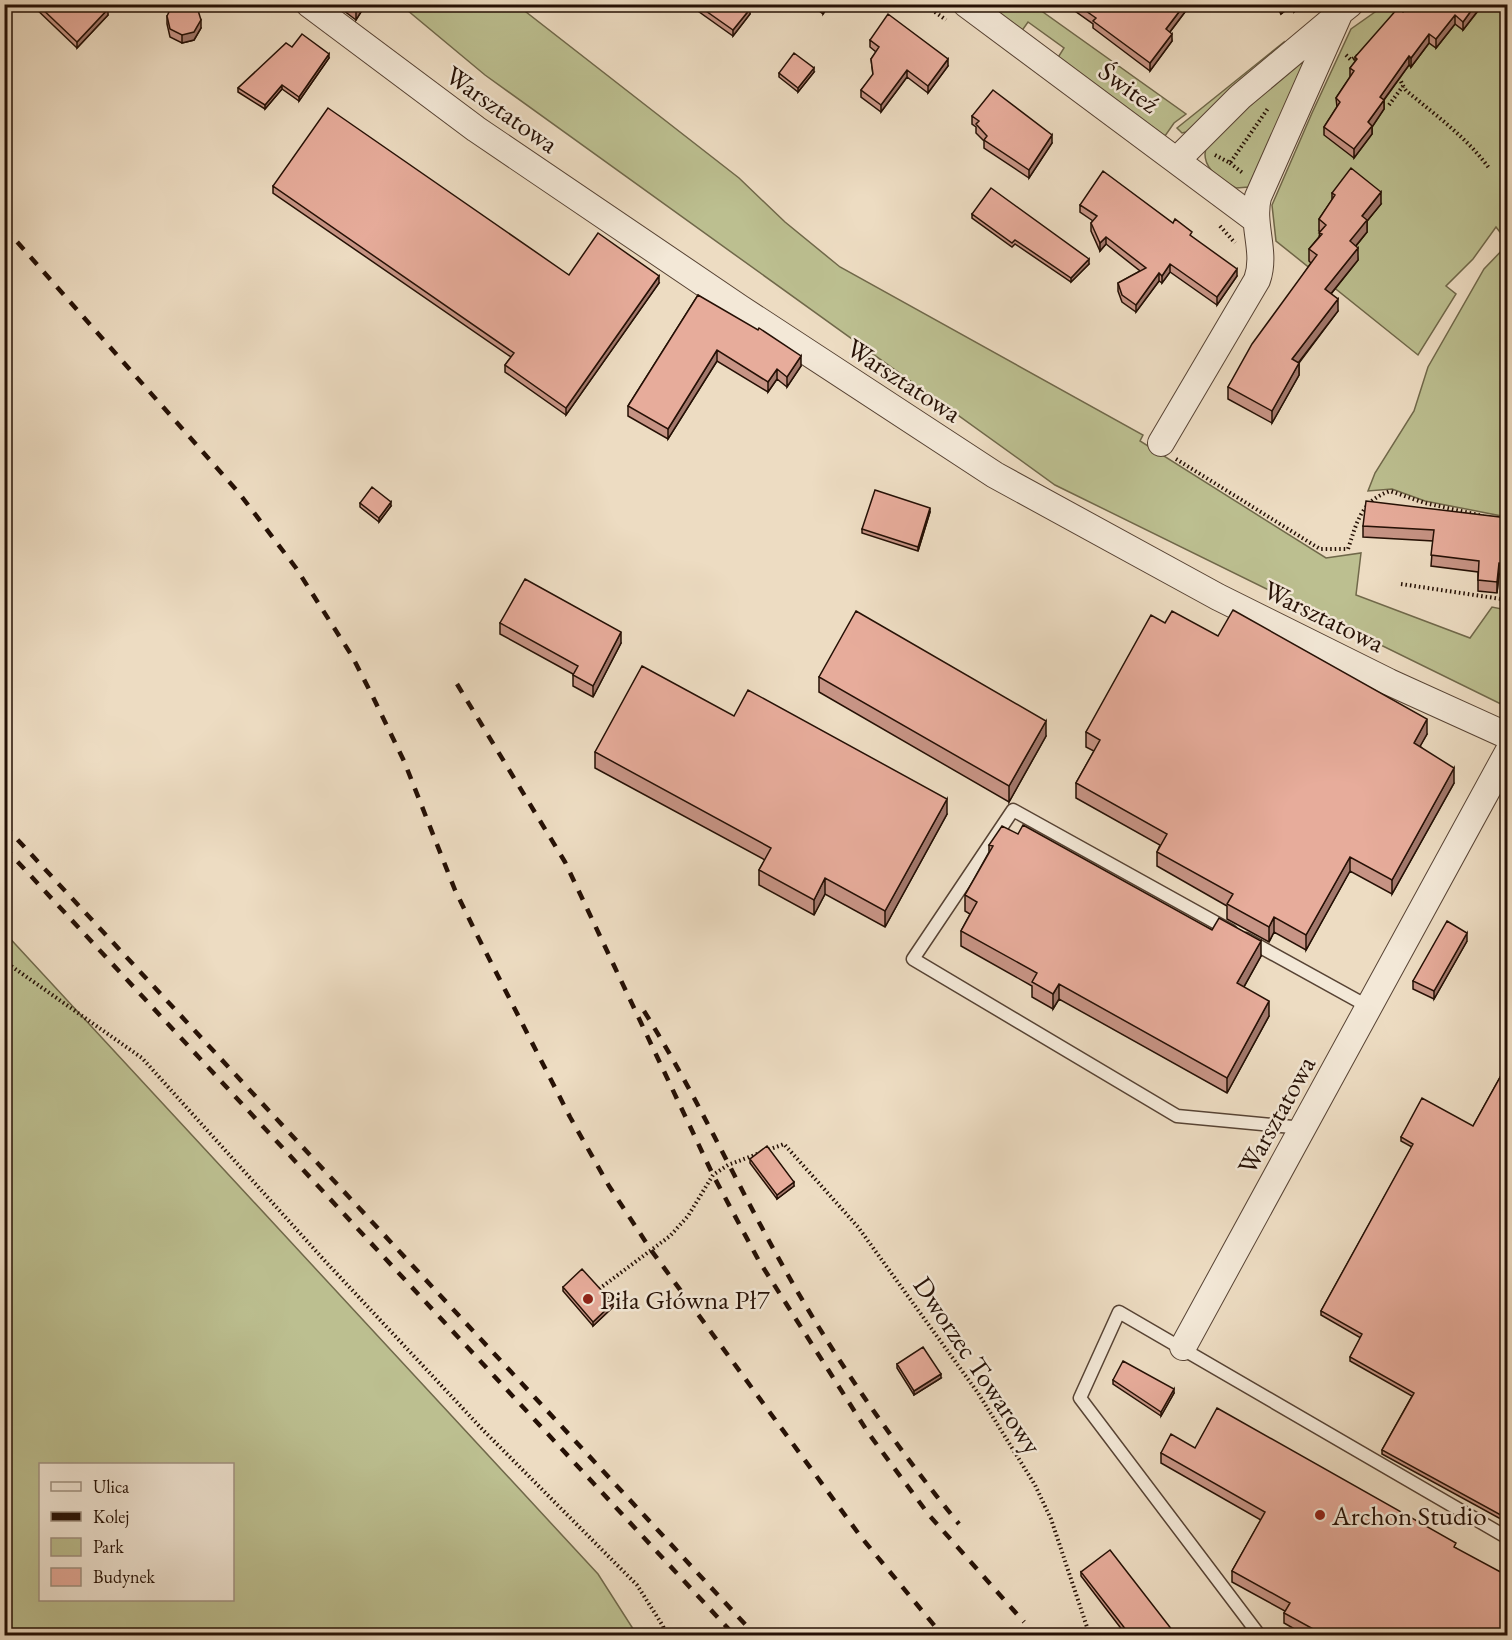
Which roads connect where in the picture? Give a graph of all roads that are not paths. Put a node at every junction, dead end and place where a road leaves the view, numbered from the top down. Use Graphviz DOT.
graph roads {
  1 [pos="309,4"];
  2 [pos="1345,8"];
  3 [pos="958,14"];
  4 [pos="1177,160"];
  5 [pos="1256,220"];
  6 [pos="1161,443"];
  7 [pos="1508,736"];
  8 [pos="1508,752"];
  9 [pos="1369,1007"];
  10 [pos="1303,1128"];
  11 [pos="1183,1347"];
  12 [pos="1508,1538"];
  13 [pos="1260,1635"];
  1 -- 7 [label="street, Warsztatowa"];
  2 -- 4 [label="street"];
  2 -- 5 [label="street"];
  3 -- 4 [label="street, Świteź"];
  4 -- 5 [label="street, Świteź"];
  5 -- 6 [label="street"];
  8 -- 9 [label="street, Warsztatowa"];
  9 -- 10 [label="street, Warsztatowa"];
  9 -- 10 [label="lane"];
  10 -- 11 [label="street, Warsztatowa"];
  11 -- 12 [label="lane"];
  11 -- 13 [label="lane"];
}
